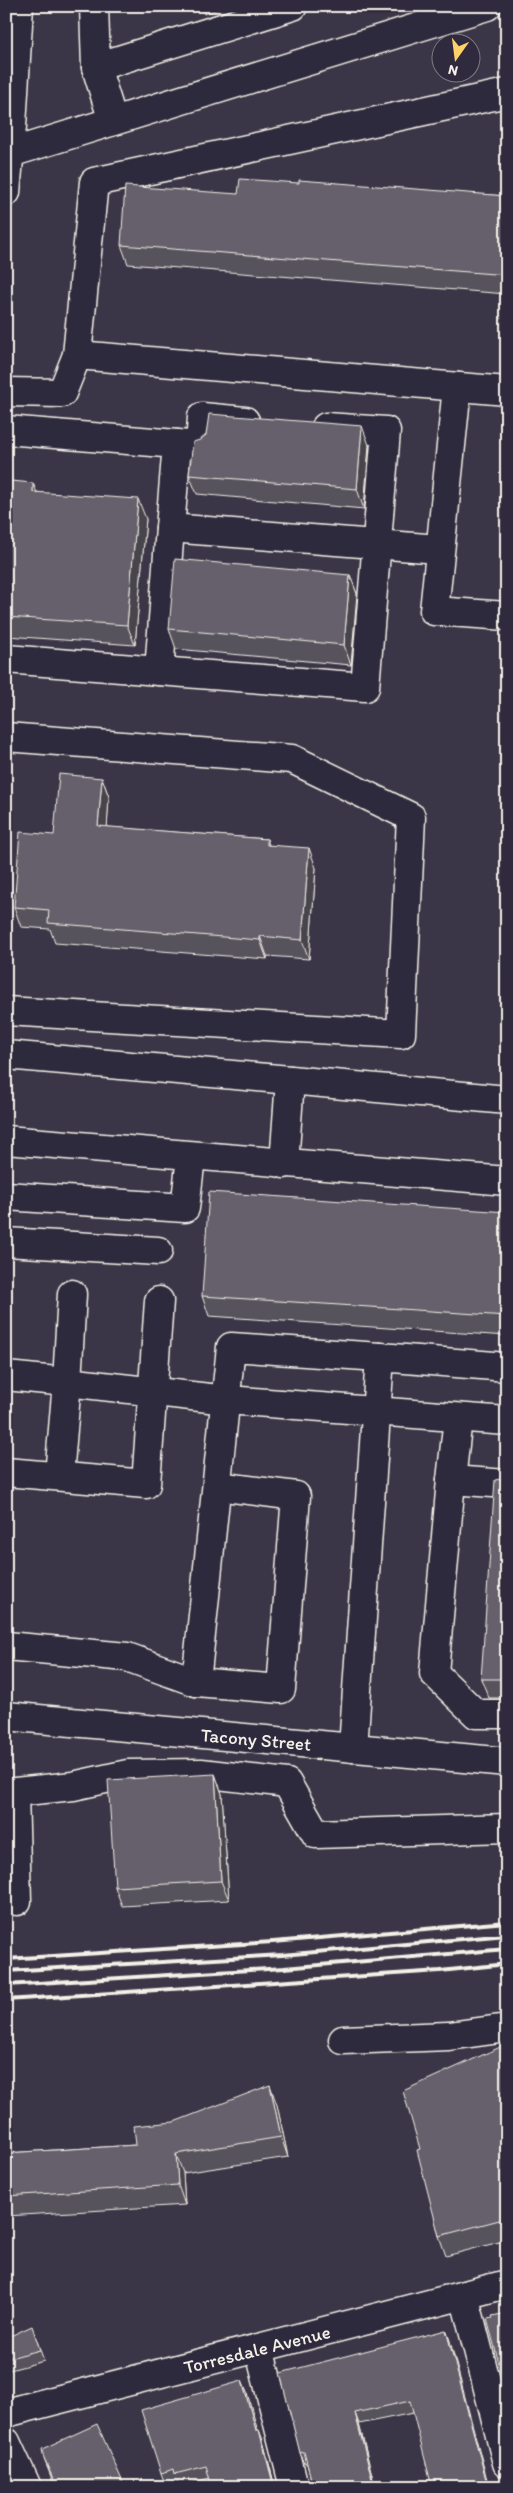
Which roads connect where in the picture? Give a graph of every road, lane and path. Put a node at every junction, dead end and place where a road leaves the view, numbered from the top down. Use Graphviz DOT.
graph roads {
  1 [pos="18,6"];
  2 [pos="94,6"];
  3 [pos="293,6"];
  4 [pos="487,6"];
  5 [pos="11,62"];
  6 [pos="96,66"];
  7 [pos="507,93"];
  8 [pos="113,121"];
  9 [pos="9,135"];
  10 [pos="6,192"];
  11 [pos="77,355"];
  12 [pos="457,387"];
  13 [pos="507,391"];
  14 [pos="6,392"];
  15 [pos="270,422"];
  16 [pos="299,425"];
  17 [pos="6,430"];
  18 [pos="177,444"];
  19 [pos="170,528"];
  20 [pos="377,544"];
  21 [pos="439,549"];
  22 [pos="507,616"];
  23 [pos="6,659"];
  24 [pos="159,671"];
  25 [pos="6,737"];
  26 [pos="6,1011"];
  27 [pos="6,1054"];
  28 [pos="290,1080"];
  29 [pos="507,1100"];
  30 [pos="6,1140"];
  31 [pos="191,1156"];
  32 [pos="284,1164"];
  33 [pos="507,1181"];
  34 [pos="6,1196"];
  35 [pos="6,1242"];
  36 [pos="158,1251"];
  37 [pos="72,1294"];
  38 [pos="159,1301"];
  39 [pos="380,1357"];
  40 [pos="507,1367"];
  41 [pos="6,1376"];
  42 [pos="67,1382"];
  43 [pos="152,1391"];
  44 [pos="227,1400"];
  45 [pos="376,1412"];
  46 [pos="458,1418"];
  47 [pos="507,1421"];
  48 [pos="6,1472"];
  49 [pos="59,1476"];
  50 [pos="451,1480"];
  51 [pos="507,1484"];
  52 [pos="217,1486"];
  53 [pos="6,1646"];
  54 [pos="196,1682"];
  55 [pos="507,1714"];
  56 [pos="6,1716"];
  57 [pos="353,1748"];
  58 [pos="507,1762"];
  59 [pos="10,1793"];
  60 [pos="507,1828"];
  61 [pos="17,1901"];
  62 [pos="507,2028"];
  63 [pos="343,2040"];
  64 [pos="507,2284"];
  65 [pos="464,2295"];
  66 [pos="259,2348"];
  67 [pos="6,2412"];
  68 [pos="6,2442"];
  69 [pos="507,2463"];
  70 [pos="27,2487"];
  71 [pos="294,2487"];
  1 -- 5 [label="main road"];
  2 -- 6 [label="main road"];
  3 -- 6 [label="main road"];
  4 -- 8 [label="main road"];
  5 -- 9 [label="main road"];
  6 -- 8 [label="main road"];
  7 -- 11 [label="main road"];
  8 -- 9 [label="main road"];
  9 -- 10 [label="main road"];
  11 -- 12 [label="main road"];
  11 -- 14 [label="main road"];
  12 -- 13 [label="main road"];
  12 -- 21 [label="main road"];
  15 -- 18 [label="main road"];
  16 -- 20 [label="main road"];
  17 -- 18 [label="main road"];
  18 -- 19 [label="main road"];
  19 -- 20 [label="main road"];
  19 -- 24 [label="main road"];
  20 -- 21 [label="main road"];
  20 -- 24 [label="main road"];
  21 -- 22 [label="main road"];
  23 -- 24 [label="main road"];
  25 -- 26 [label="main road"];
  27 -- 28 [label="main road"];
  28 -- 29 [label="main road"];
  28 -- 32 [label="main road"];
  30 -- 31 [label="main road"];
  31 -- 32 [label="main road"];
  31 -- 34 [label="main road"];
  32 -- 33 [label="main road"];
  35 -- 36 [label="main road"];
  37 -- 42 [label="main road"];
  38 -- 43 [label="main road"];
  39 -- 40 [label="main road"];
  39 -- 44 [label="main road"];
  39 -- 45 [label="main road"];
  41 -- 42 [label="main road"];
  42 -- 43 [label="main road"];
  42 -- 49 [label="main road"];
  43 -- 44 [label="main road"];
  43 -- 49 [label="main road"];
  44 -- 45 [label="main road"];
  44 -- 52 [label="main road"];
  45 -- 46 [label="main road"];
  45 -- 57 [label="main road"];
  46 -- 47 [label="main road"];
  46 -- 50 [label="main road"];
  48 -- 49 [label="main road"];
  50 -- 51 [label="main road"];
  50 -- 55 [label="main road"];
  52 -- 54 [label="main road"];
  52 -- 54 [label="main road"];
  53 -- 54 [label="main road"];
  56 -- 57 [label="main road, Tacony Street"];
  57 -- 58 [label="main road, Tacony Street"];
  59 -- 60 [label="main road"];
  59 -- 61 [label="main road"];
  62 -- 63 [label="main road"];
  64 -- 65 [label="main road, Torresdale Avenue"];
  65 -- 66 [label="main road, Torresdale Avenue"];
  65 -- 69 [label="main road"];
  66 -- 67 [label="main road, Torresdale Avenue"];
  66 -- 71 [label="main road"];
  68 -- 70 [label="main road"];
}
